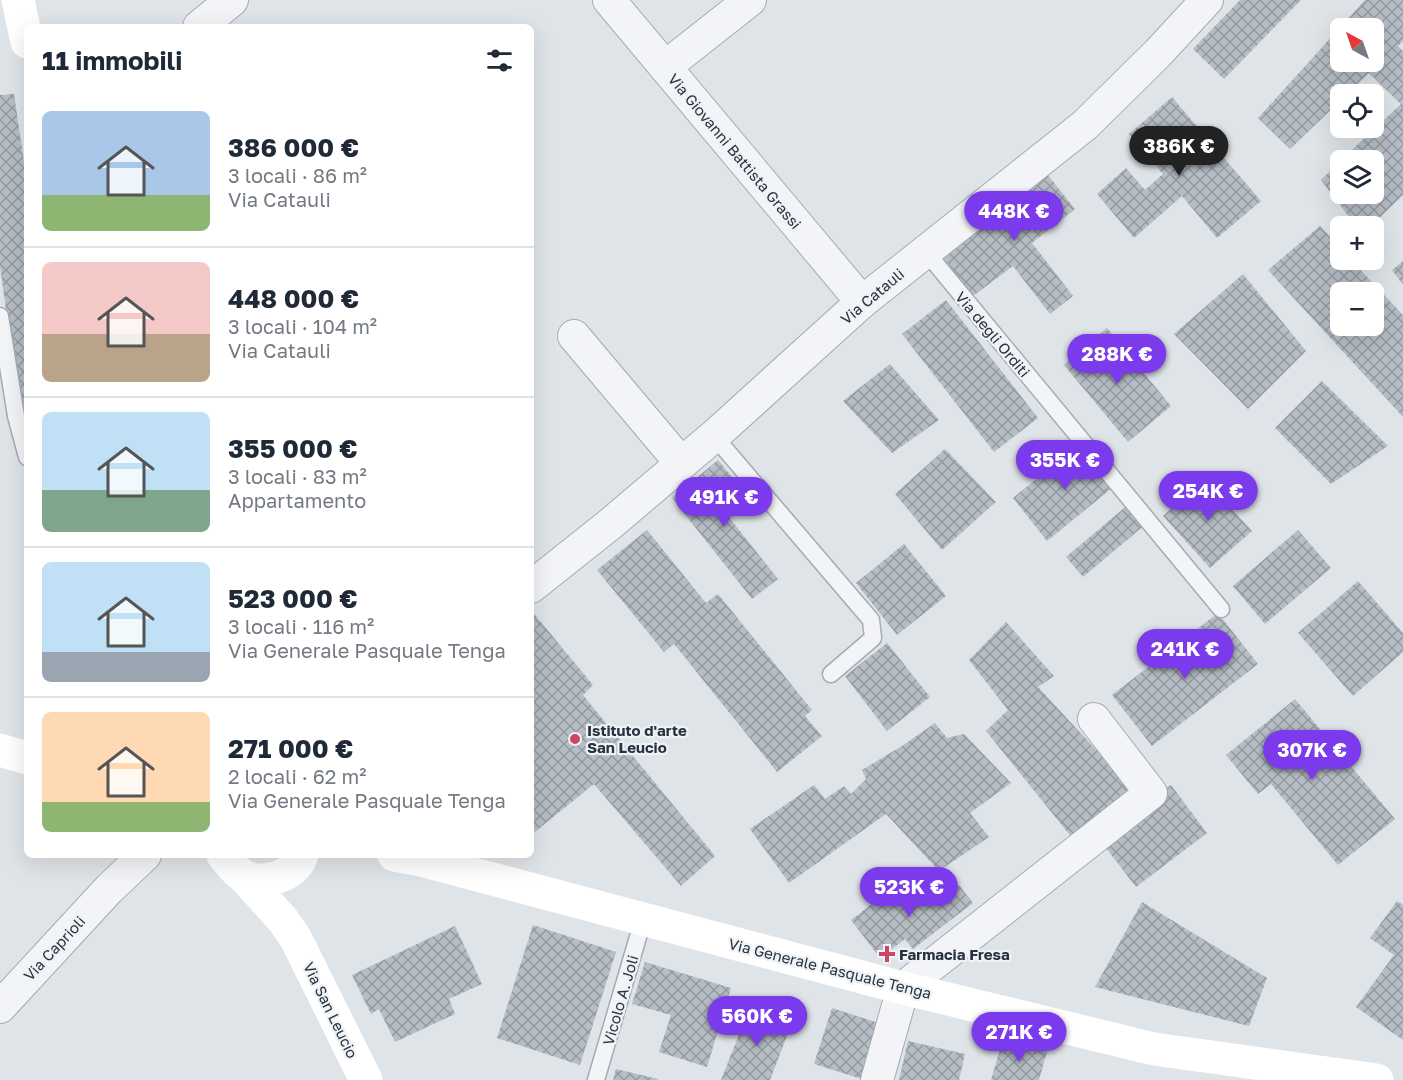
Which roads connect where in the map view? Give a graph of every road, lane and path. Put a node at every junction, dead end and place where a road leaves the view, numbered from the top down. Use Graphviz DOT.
graph roads {
  1 [pos="18,0"];
  2 [pos="609,0"];
  3 [pos="750,0"];
  4 [pos="1207,0"];
  5 [pos="24,28"];
  6 [pos="665,68"];
  7 [pos="926,252"];
  8 [pos="862,302"];
  9 [pos="0,316"];
  10 [pos="574,336"];
  11 [pos="714,436"];
  12 [pos="24,446"];
  13 [pos="681,463"];
  14 [pos="534,585"];
  15 [pos="1221,609"];
  16 [pos="831,674"];
  17 [pos="1094,719"];
  18 [pos="0,750"];
  19 [pos="24,757"];
  20 [pos="124,858"];
  21 [pos="142,858"];
  22 [pos="410,858"];
  23 [pos="297,863"];
  24 [pos="233,866"];
  25 [pos="109,889"];
  26 [pos="643,920"];
  27 [pos="297,939"];
  28 [pos="903,988"];
  29 [pos="0,1007"];
  30 [pos="366,1080"];
  31 [pos="596,1080"];
  32 [pos="878,1080"];
  33 [pos="1377,1080"];
  1 -- 5 [label="street"];
  2 -- 6 [label="street, Via Giovanni Battista Grassi"];
  3 -- 6 [label="street"];
  4 -- 7 [label="street, Via Catauli"];
  6 -- 8 [label="street, Via Giovanni Battista Grassi"];
  7 -- 8 [label="street, Via Catauli"];
  7 -- 15 [label="lane, Via degli Orditi"];
  8 -- 11 [label="street, Via Catauli"];
  9 -- 12 [label="lane"];
  10 -- 13 [label="street"];
  11 -- 13 [label="street, Via Catauli"];
  11 -- 16 [label="lane"];
  13 -- 14 [label="street, Via Catauli"];
  17 -- 28 [label="street"];
  18 -- 19 [label="street"];
  20 -- 25 [label="street, Via Caprioli"];
  21 -- 25 [label="street, Via Caprioli"];
  22 -- 26 [label="street, Via Generale Pasquale Tenga"];
  23 -- 24 [label="street"];
  23 -- 27 [label="street, Via San Leucio"];
  24 -- 27 [label="street, Via San Leucio"];
  25 -- 29 [label="street, Via Caprioli"];
  26 -- 28 [label="street, Via Generale Pasquale Tenga"];
  26 -- 31 [label="lane, Vicolo A. Joli"];
  27 -- 30 [label="street, Via San Leucio"];
  28 -- 32 [label="street"];
  28 -- 33 [label="street, Via Generale Pasquale Tenga"];
}
